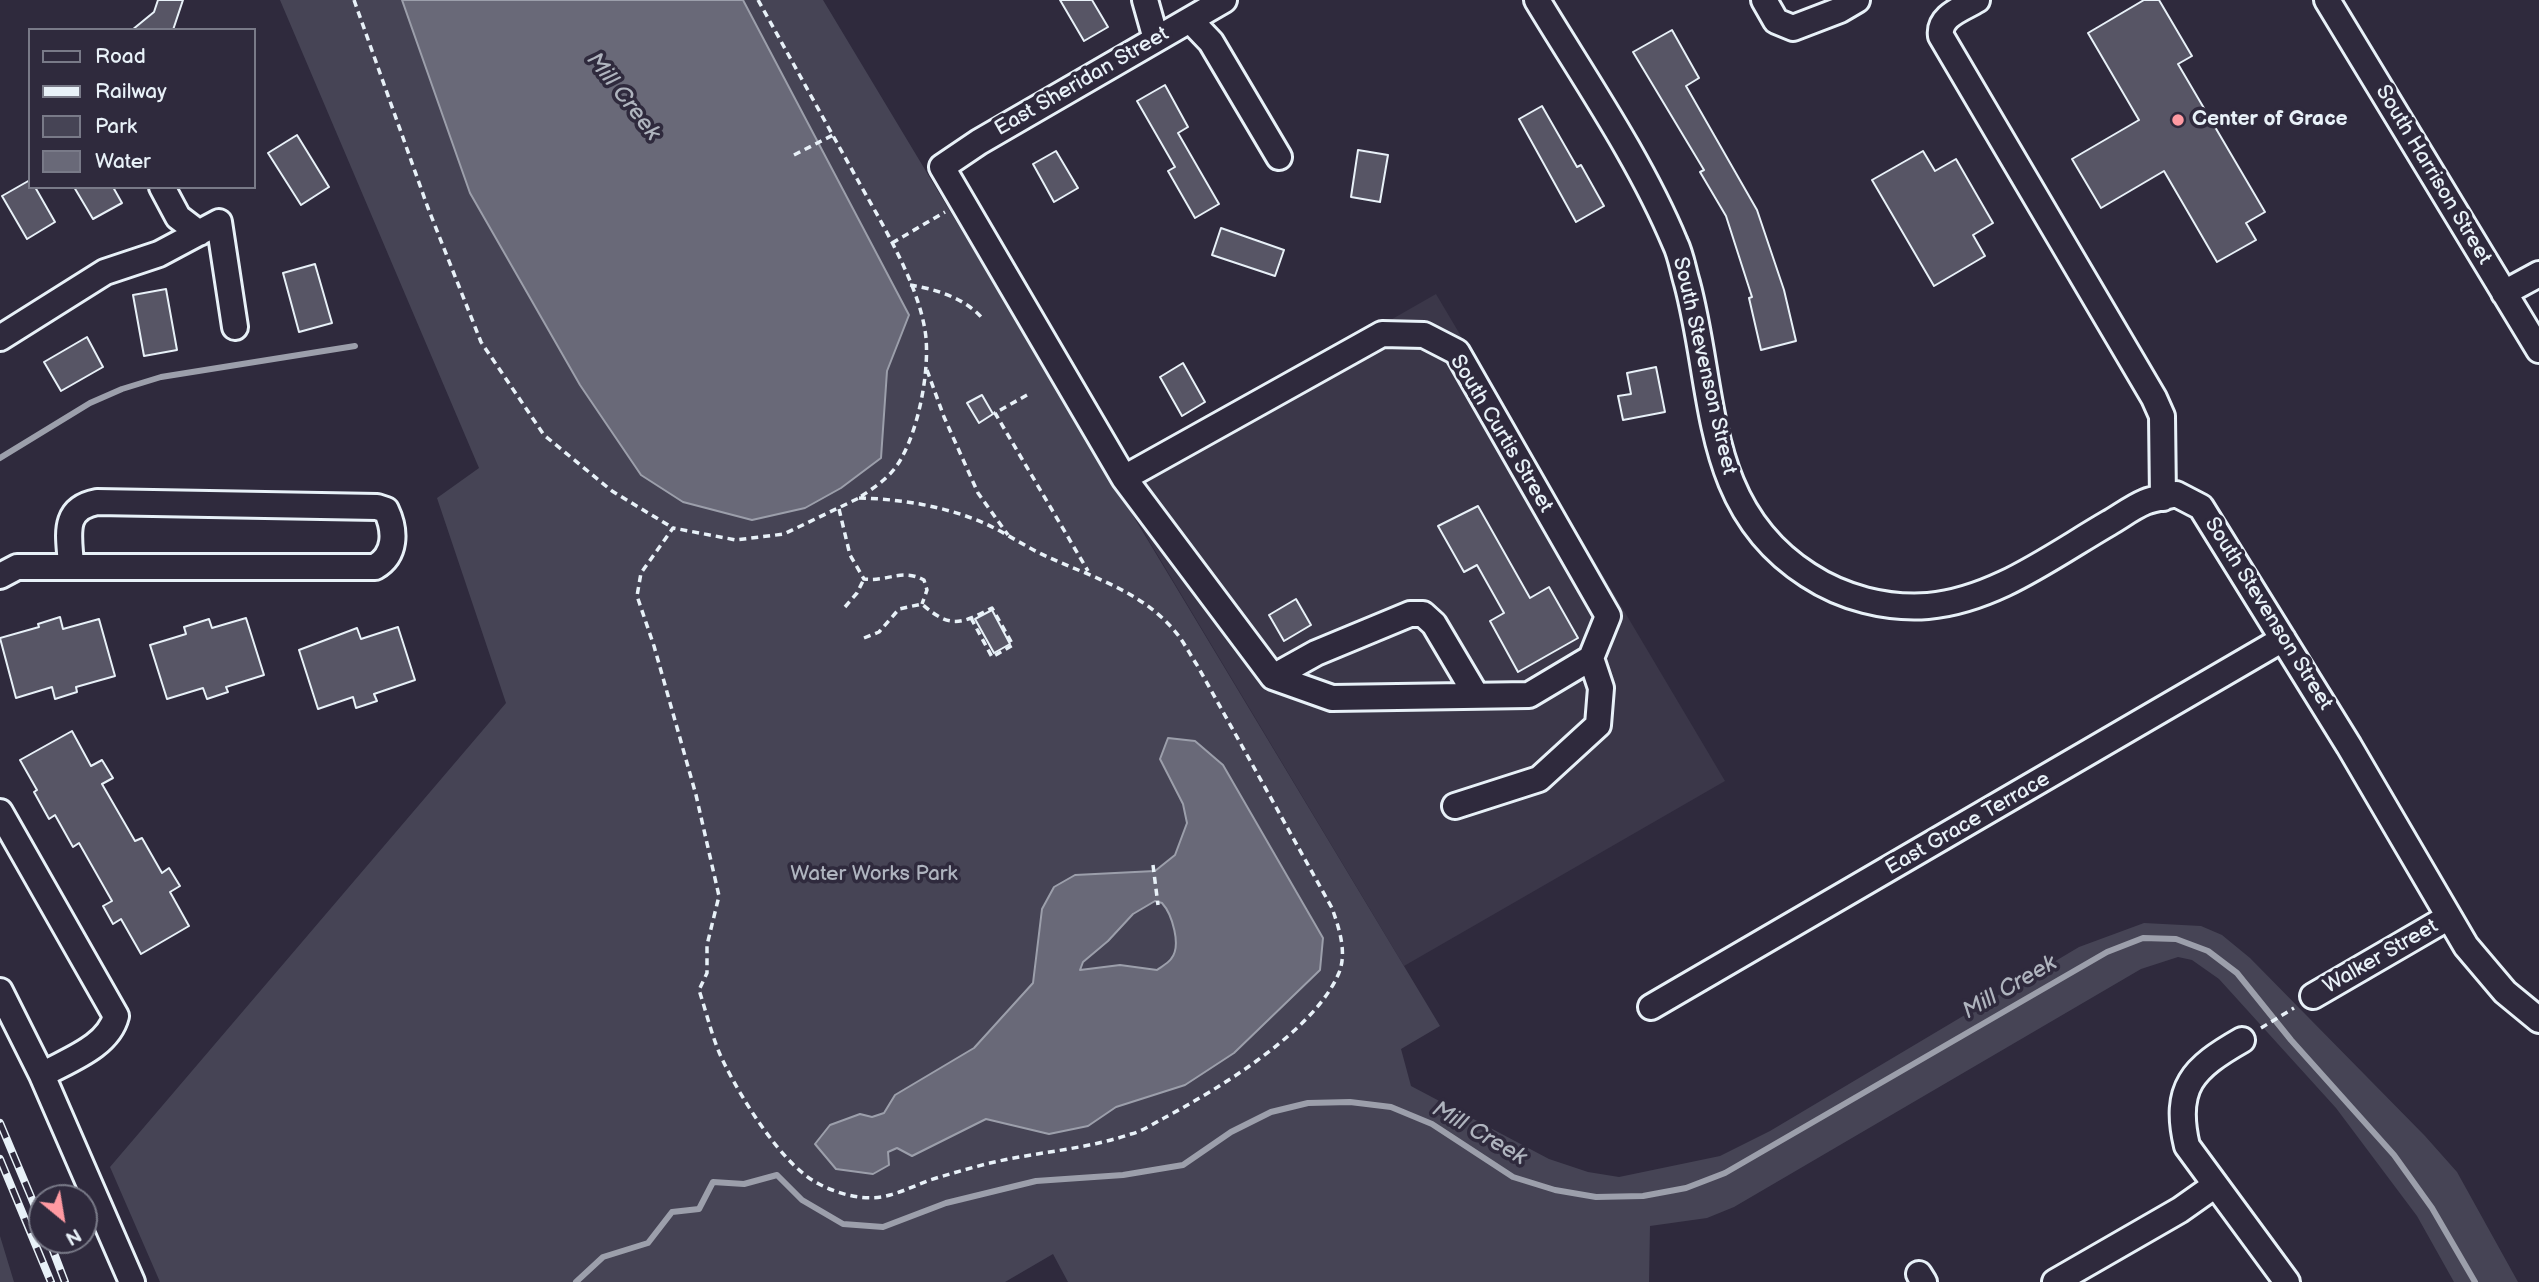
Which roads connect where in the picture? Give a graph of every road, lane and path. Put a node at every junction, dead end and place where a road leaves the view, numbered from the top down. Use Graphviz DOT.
graph roads {
  1 [pos="354,0"];
  2 [pos="758,0"];
  3 [pos="1145,0"];
  4 [pos="1224,0"];
  5 [pos="1537,0"];
  6 [pos="1765,0"];
  7 [pos="1857,0"];
  8 [pos="1977,0"];
  9 [pos="2327,0"];
  10 [pos="1190,20"];
  11 [pos="1156,39"];
  12 [pos="832,135"];
  13 [pos="794,155"];
  14 [pos="1279,157"];
  15 [pos="163,189"];
  16 [pos="962,202"];
  17 [pos="209,228"];
  18 [pos="892,243"];
  19 [pos="2539,274"];
  20 [pos="910,285"];
  21 [pos="2504,293"];
  22 [pos="982,318"];
  23 [pos="235,327"];
  24 [pos="0,338"];
  25 [pos="2539,350"];
  26 [pos="926,369"];
  27 [pos="1027,394"];
  28 [pos="1124,478"];
  29 [pos="859,498"];
  30 [pos="2163,498"];
  31 [pos="839,509"];
  32 [pos="673,528"];
  33 [pos="1009,536"];
  34 [pos="71,567"];
  35 [pos="1089,573"];
  36 [pos="0,576"];
  37 [pos="864,579"];
  38 [pos="922,604"];
  39 [pos="845,607"];
  40 [pos="971,618"];
  41 [pos="864,638"];
  42 [pos="2283,639"];
  43 [pos="1591,658"];
  44 [pos="1273,677"];
  45 [pos="1476,695"];
  46 [pos="1455,806"];
  47 [pos="0,812"];
  48 [pos="1153,865"];
  49 [pos="1157,905"];
  50 [pos="2449,917"];
  51 [pos="0,991"];
  52 [pos="2313,996"];
  53 [pos="1651,1007"];
  54 [pos="2539,1020"];
  55 [pos="2242,1040"];
  56 [pos="42,1075"];
  57 [pos="2214,1186"];
  58 [pos="132,1282"];
  59 [pos="2055,1282"];
  60 [pos="2287,1282"];
  1 -- 32 [label="path"];
  2 -- 12 [label="path"];
  3 -- 11 [label="street"];
  4 -- 10 [label="street, East Sheridan Street"];
  5 -- 30 [label="street, South Stevenson Street"];
  6 -- 7 [label="street"];
  8 -- 30 [label="street"];
  9 -- 21 [label="street, South Harrison Street"];
  10 -- 11 [label="street, East Sheridan Street"];
  10 -- 14 [label="street"];
  11 -- 16 [label="street, East Sheridan Street"];
  12 -- 13 [label="path"];
  12 -- 18 [label="path"];
  15 -- 17 [label="street"];
  16 -- 18 [label="path"];
  16 -- 28 [label="street"];
  17 -- 23 [label="street"];
  17 -- 24 [label="street"];
  18 -- 20 [label="path"];
  19 -- 21 [label="street"];
  20 -- 22 [label="path"];
  20 -- 26 [label="path"];
  21 -- 25 [label="street, South Harrison Street"];
  26 -- 29 [label="path"];
  26 -- 33 [label="path"];
  27 -- 35 [label="path"];
  28 -- 43 [label="street, South Curtis Street"];
  28 -- 44 [label="street"];
  29 -- 31 [label="path"];
  29 -- 33 [label="path"];
  30 -- 42 [label="street, South Stevenson Street"];
  31 -- 32 [label="path"];
  31 -- 37 [label="path"];
  32 -- 35 [label="path"];
  33 -- 35 [label="path"];
  34 -- 34 [label="street"];
  34 -- 36 [label="street"];
  37 -- 38 [label="path"];
  37 -- 39 [label="path"];
  38 -- 40 [label="path"];
  38 -- 41 [label="path"];
  40 -- 40 [label="path"];
  42 -- 50 [label="street, South Stevenson Street"];
  42 -- 53 [label="street, East Grace Terrace"];
  43 -- 45 [label="street"];
  43 -- 46 [label="street"];
  44 -- 45 [label="street"];
  44 -- 45 [label="street"];
  47 -- 56 [label="street"];
  48 -- 49 [label="path"];
  50 -- 52 [label="street, Walker Street"];
  50 -- 54 [label="street, South Stevenson Street"];
  51 -- 56 [label="street"];
  52 -- 55 [label="path"];
  55 -- 57 [label="street"];
  56 -- 58 [label="street"];
  57 -- 59 [label="street"];
  57 -- 60 [label="street"];
}
